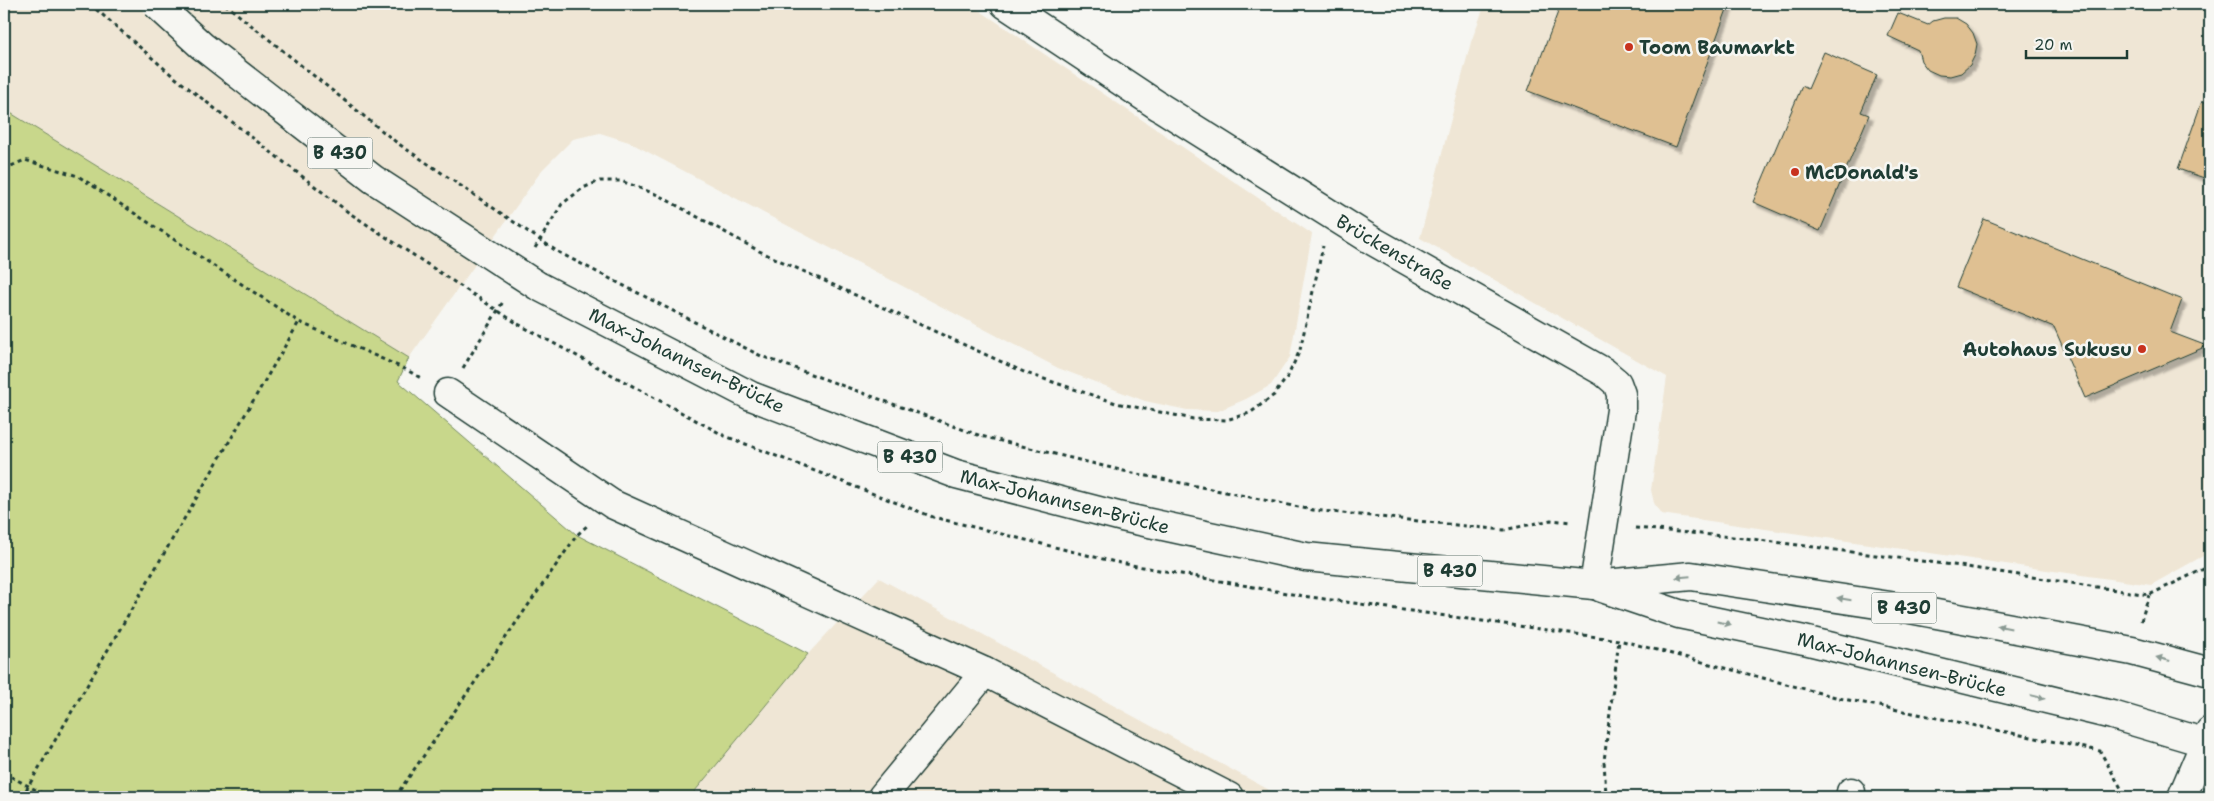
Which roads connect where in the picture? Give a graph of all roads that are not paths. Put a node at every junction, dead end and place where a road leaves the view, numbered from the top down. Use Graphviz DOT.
graph roads {
  1 [pos="156,4"];
  2 [pos="1005,4"];
  3 [pos="448,393"];
  4 [pos="1594,585"];
  5 [pos="985,672"];
  6 [pos="2210,672"];
  7 [pos="2208,739"];
  8 [pos="882,797"];
  9 [pos="1229,797"];
  10 [pos="2182,797"];
  1 -- 4 [label="main road, Max-Johannsen-Brücke / B 430, bridge"];
  2 -- 4 [label="main road, Brückenstraße"];
  3 -- 5 [label="main road"];
  6 -- 4 [label="main road, Max-Johannsen-Brücke / B 430, one-way"];
  4 -- 7 [label="main road, Max-Johannsen-Brücke / B 430, one-way"];
  5 -- 8 [label="main road"];
  5 -- 9 [label="main road"];
  7 -- 10 [label="main road"];
}
